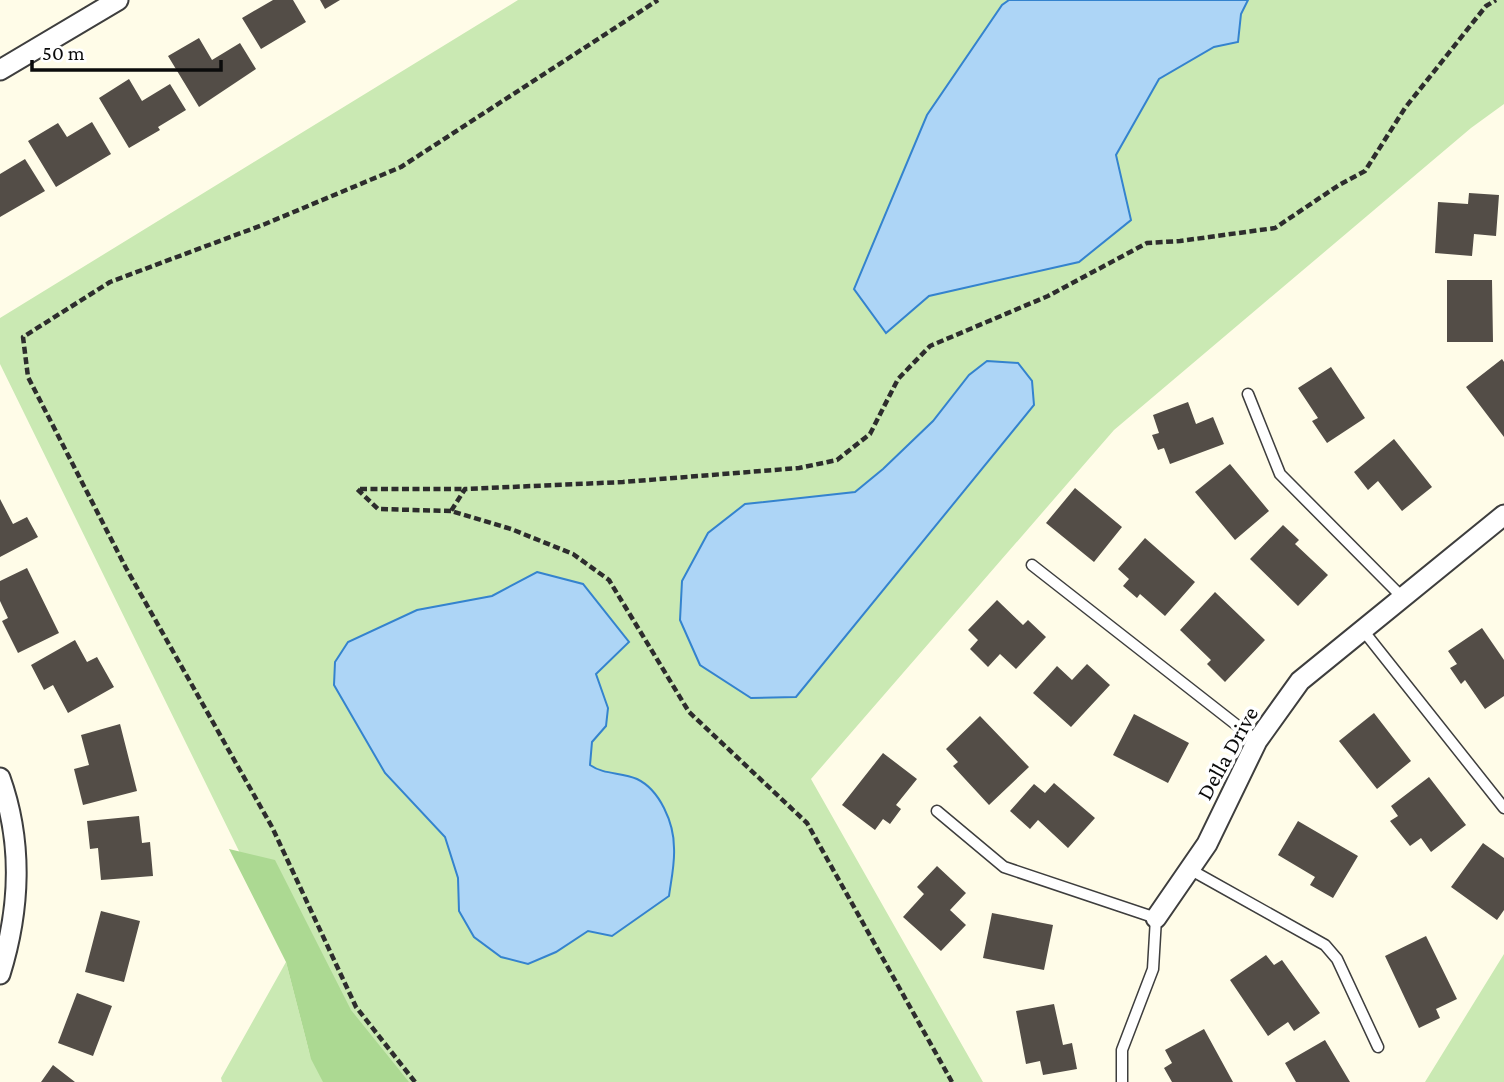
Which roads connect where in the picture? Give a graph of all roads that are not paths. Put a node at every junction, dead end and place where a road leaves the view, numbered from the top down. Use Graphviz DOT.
graph roads {
  1 [pos="118,0"];
  2 [pos="0,69"];
  3 [pos="1248,394"];
  4 [pos="1504,514"];
  5 [pos="1032,565"];
  6 [pos="1402,597"];
  7 [pos="1362,629"];
  8 [pos="1257,741"];
  9 [pos="0,778"];
  10 [pos="1504,808"];
  11 [pos="937,811"];
  12 [pos="1191,870"];
  13 [pos="1156,918"];
  14 [pos="0,974"];
  15 [pos="1378,1047"];
  16 [pos="1122,1082"];
  1 -- 2 [label="street"];
  3 -- 6 [label="lane"];
  4 -- 6 [label="street, Della Drive"];
  5 -- 8 [label="lane"];
  6 -- 7 [label="street, Della Drive"];
  7 -- 8 [label="street, Della Drive"];
  7 -- 10 [label="lane"];
  8 -- 12 [label="street, Della Drive"];
  9 -- 14 [label="street"];
  11 -- 13 [label="lane"];
  12 -- 13 [label="street, Della Drive"];
  12 -- 15 [label="lane"];
  13 -- 16 [label="lane"];
}
